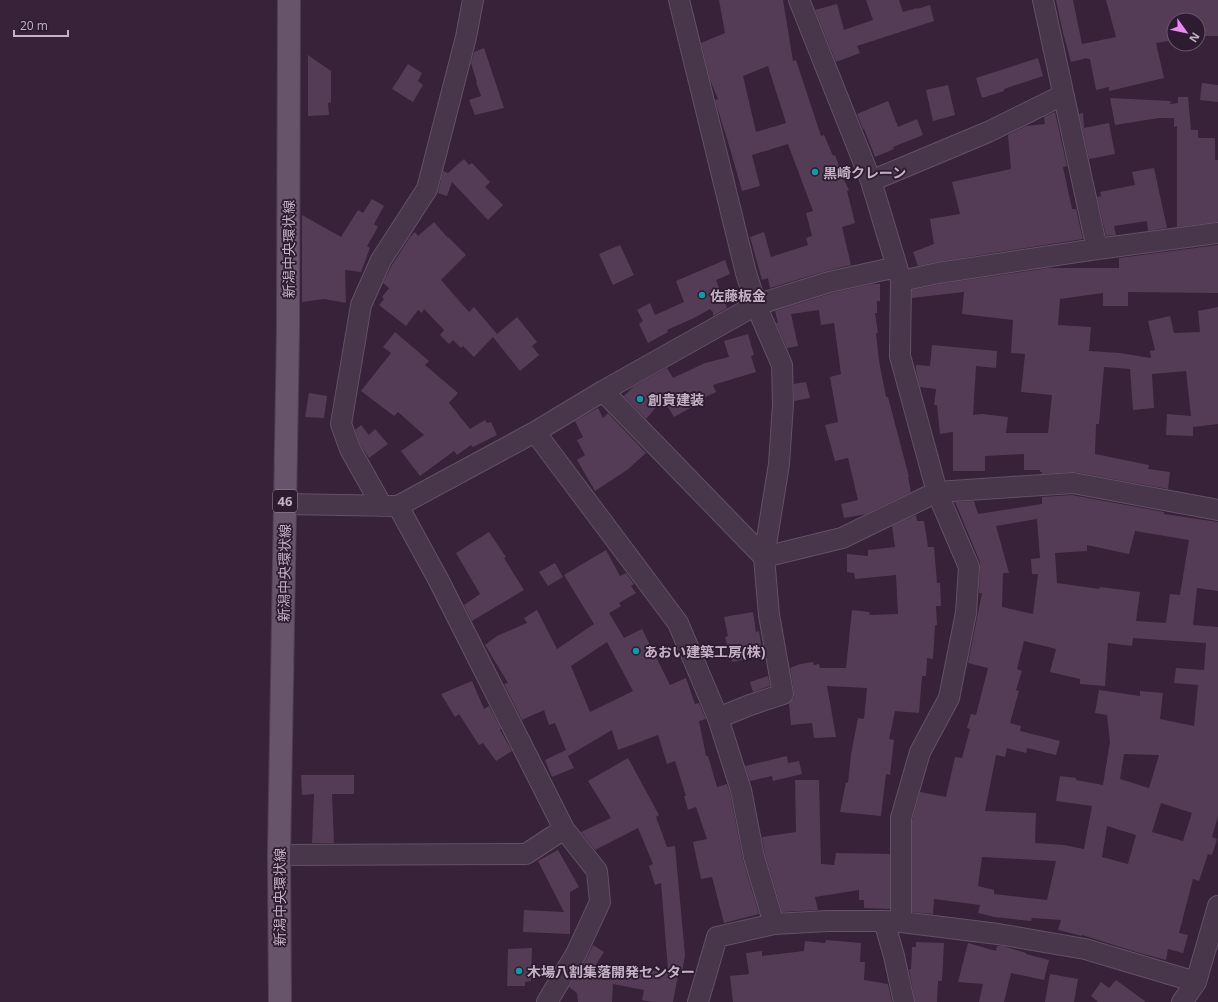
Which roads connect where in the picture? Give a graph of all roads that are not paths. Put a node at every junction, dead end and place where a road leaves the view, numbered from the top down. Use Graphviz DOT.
graph roads {
  1 [pos="289,0"];
  2 [pos="474,0"];
  3 [pos="679,0"];
  4 [pos="799,0"];
  5 [pos="1043,0"];
  6 [pos="1063,95"];
  7 [pos="871,181"];
  8 [pos="1218,233"];
  9 [pos="1097,249"];
  10 [pos="899,274"];
  11 [pos="756,305"];
  12 [pos="602,391"];
  13 [pos="535,432"];
  14 [pos="937,492"];
  15 [pos="285,504"];
  16 [pos="390,506"];
  17 [pos="1218,510"];
  18 [pos="764,557"];
  19 [pos="718,718"];
  20 [pos="564,829"];
  21 [pos="279,855"];
  22 [pos="1218,906"];
  23 [pos="892,922"];
  24 [pos="774,924"];
  25 [pos="1196,982"];
  26 [pos="280,1002"];
  27 [pos="547,1002"];
  28 [pos="698,1002"];
  29 [pos="904,1002"];
  30 [pos="1182,1002"];
  1 -- 15 [label="main road, 新潟中央環状線 / 46"];
  2 -- 16 [label="street"];
  3 -- 11 [label="street"];
  4 -- 7 [label="street"];
  5 -- 6 [label="street"];
  6 -- 7 [label="street"];
  6 -- 9 [label="street"];
  7 -- 10 [label="street"];
  8 -- 9 [label="street"];
  9 -- 10 [label="street"];
  10 -- 11 [label="street"];
  10 -- 14 [label="street"];
  11 -- 12 [label="street"];
  11 -- 18 [label="street"];
  12 -- 13 [label="street"];
  12 -- 18 [label="street"];
  13 -- 16 [label="street"];
  13 -- 19 [label="street"];
  14 -- 17 [label="street"];
  14 -- 18 [label="street"];
  14 -- 23 [label="street"];
  15 -- 16 [label="street"];
  15 -- 21 [label="main road, 新潟中央環状線 / 46"];
  16 -- 20 [label="street"];
  18 -- 19 [label="street"];
  19 -- 24 [label="street"];
  20 -- 21 [label="street"];
  20 -- 27 [label="street"];
  21 -- 26 [label="main road, 新潟中央環状線 / 46"];
  22 -- 25 [label="street"];
  23 -- 24 [label="street"];
  23 -- 25 [label="street"];
  23 -- 29 [label="street"];
  24 -- 28 [label="street"];
  25 -- 30 [label="street"];
}
